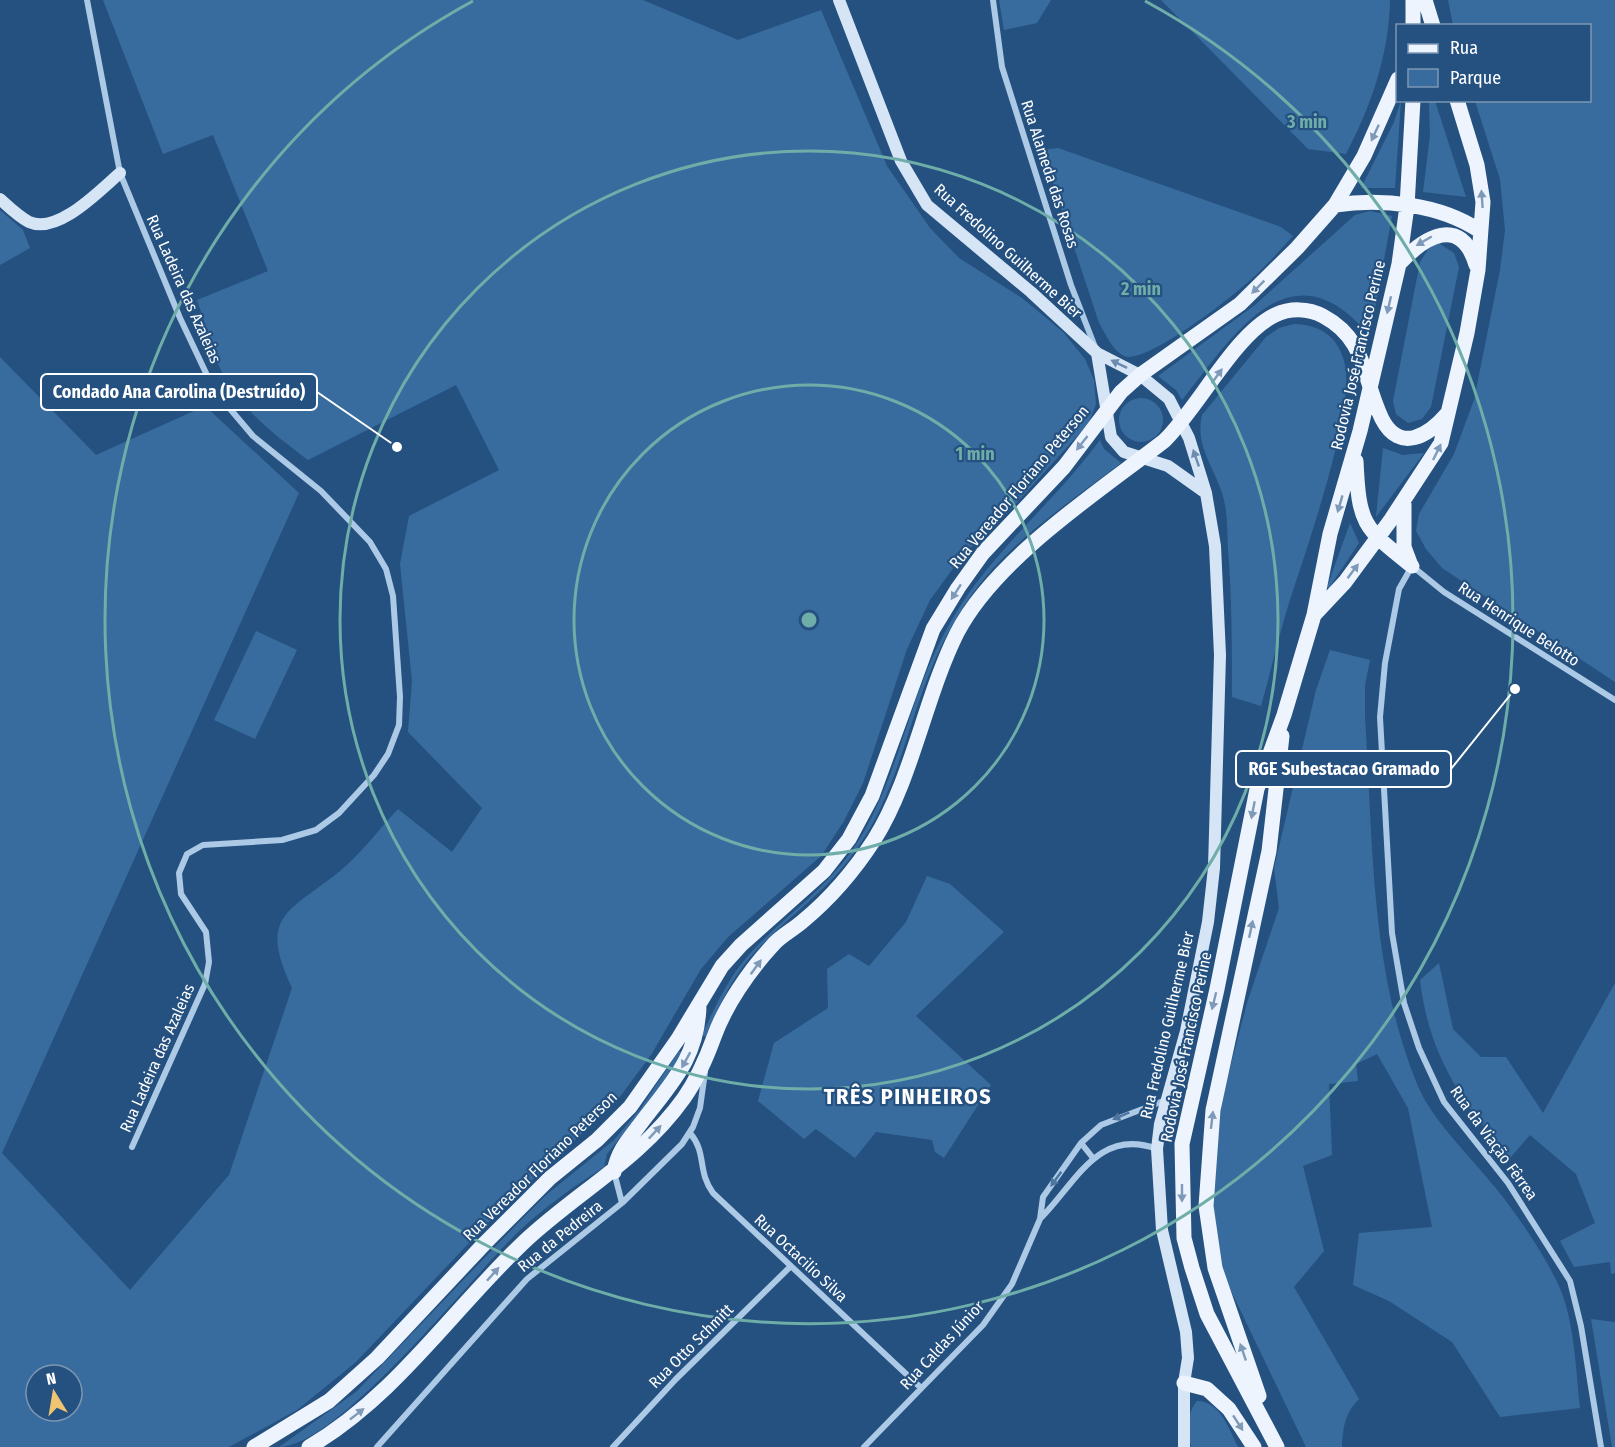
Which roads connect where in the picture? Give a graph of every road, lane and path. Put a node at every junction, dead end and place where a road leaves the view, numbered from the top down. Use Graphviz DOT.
graph roads {
  1 [pos="87,0"];
  2 [pos="839,0"];
  3 [pos="993,0"];
  4 [pos="1413,0"];
  5 [pos="1425,0"];
  6 [pos="1413,24"];
  7 [pos="1432,24"];
  8 [pos="1396,84"];
  9 [pos="1413,102"];
  10 [pos="1458,102"];
  11 [pos="120,173"];
  12 [pos="0,199"];
  13 [pos="1335,205"];
  14 [pos="1407,206"];
  15 [pos="1480,231"];
  16 [pos="1399,264"];
  17 [pos="1478,270"];
  18 [pos="1097,353"];
  19 [pos="1361,357"];
  20 [pos="1140,375"];
  21 [pos="1371,384"];
  22 [pos="1106,413"];
  23 [pos="1447,414"];
  24 [pos="1183,423"];
  25 [pos="1360,430"];
  26 [pos="1356,447"];
  27 [pos="1142,458"];
  28 [pos="1206,493"];
  29 [pos="1405,501"];
  30 [pos="1377,538"];
  31 [pos="1412,566"];
  32 [pos="1314,615"];
  33 [pos="1615,700"];
  34 [pos="1284,715"];
  35 [pos="699,1005"];
  36 [pos="707,1060"];
  37 [pos="1167,1100"];
  38 [pos="690,1133"];
  39 [pos="1082,1143"];
  40 [pos="132,1147"];
  41 [pos="1157,1149"];
  42 [pos="1094,1158"];
  43 [pos="614,1172"];
  44 [pos="622,1203"];
  45 [pos="1040,1219"];
  46 [pos="791,1266"];
  47 [pos="1184,1383"];
  48 [pos="921,1387"];
  49 [pos="254,1447"];
  50 [pos="309,1447"];
  51 [pos="377,1447"];
  52 [pos="613,1447"];
  53 [pos="864,1447"];
  54 [pos="1184,1447"];
  55 [pos="1254,1447"];
  56 [pos="1277,1447"];
  57 [pos="1601,1447"];
  1 -- 11 [label="street, Rua Ladeira das Azaleias"];
  2 -- 18 [label="main road, Rua Fredolino Guilherme Bier"];
  3 -- 18 [label="street, Rua Alameda das Rosas"];
  4 -- 6 [label="main road"];
  5 -- 7 [label="main road"];
  8 -- 13 [label="main road, Rua Vereador Floriano Peterson, one-way"];
  9 -- 14 [label="main road, Rodovia José Francisco Perine"];
  15 -- 10 [label="main road, Rodovia José Francisco Perine, one-way"];
  11 -- 12 [label="main road"];
  11 -- 40 [label="street, Rua Ladeira das Azaleias"];
  13 -- 14 [label="main road"];
  13 -- 20 [label="main road, Rua Vereador Floriano Peterson, one-way"];
  14 -- 15 [label="main road"];
  14 -- 16 [label="main road, Rodovia José Francisco Perine"];
  15 -- 17 [label="main road, Rodovia José Francisco Perine"];
  17 -- 16 [label="main road, one-way"];
  16 -- 21 [label="main road, Rodovia José Francisco Perine, one-way"];
  17 -- 23 [label="main road, Rodovia José Francisco Perine"];
  20 -- 18 [label="main road, Rua Fredolino Guilherme Bier, one-way"];
  18 -- 22 [label="main road"];
  19 -- 21 [label="main road"];
  24 -- 19 [label="main road, one-way"];
  19 -- 25 [label="main road"];
  20 -- 22 [label="main road, Rua Vereador Floriano Peterson"];
  20 -- 24 [label="main road, Rua Fredolino Guilherme Bier"];
  21 -- 23 [label="main road"];
  21 -- 25 [label="main road, Rodovia José Francisco Perine"];
  22 -- 27 [label="main road"];
  22 -- 35 [label="main road, Rua Vereador Floriano Peterson, one-way"];
  29 -- 23 [label="main road, Rodovia José Francisco Perine, one-way"];
  24 -- 27 [label="main road"];
  28 -- 24 [label="main road, Rua Fredolino Guilherme Bier, one-way"];
  25 -- 26 [label="main road, Rodovia José Francisco Perine"];
  26 -- 30 [label="main road"];
  26 -- 32 [label="main road, Rodovia José Francisco Perine, one-way"];
  27 -- 28 [label="main road"];
  36 -- 27 [label="main road, one-way"];
  28 -- 37 [label="main road, Rua Fredolino Guilherme Bier"];
  29 -- 30 [label="main road, Rodovia José Francisco Perine"];
  29 -- 31 [label="main road"];
  30 -- 31 [label="main road"];
  32 -- 30 [label="main road, Rodovia José Francisco Perine, one-way"];
  31 -- 33 [label="street, Rua Henrique Belotto"];
  31 -- 57 [label="street, Rua da Viação Fêrrea"];
  32 -- 34 [label="main road, Rodovia José Francisco Perine"];
  56 -- 34 [label="main road, Rodovia José Francisco Perine, one-way"];
  34 -- 56 [label="main road, Rodovia José Francisco Perine, one-way"];
  35 -- 43 [label="main road, one-way"];
  35 -- 49 [label="main road, Rua Vereador Floriano Peterson"];
  36 -- 38 [label="street, Rua da Pedreira"];
  43 -- 36 [label="main road, one-way"];
  37 -- 39 [label="street, Rua Caldas Júnior, one-way"];
  37 -- 41 [label="main road, Rua Fredolino Guilherme Bier"];
  38 -- 44 [label="street, Rua da Pedreira"];
  38 -- 46 [label="street, Rua Octacilio Silva"];
  39 -- 42 [label="street"];
  39 -- 45 [label="street, Rua Caldas Júnior, one-way"];
  41 -- 42 [label="street, Rua Caldas Júnior"];
  41 -- 47 [label="main road, Rua Fredolino Guilherme Bier"];
  42 -- 45 [label="street, Rua Caldas Júnior"];
  43 -- 44 [label="street"];
  50 -- 43 [label="main road, one-way"];
  44 -- 51 [label="street, Rua da Pedreira"];
  45 -- 48 [label="street, Rua Caldas Júnior"];
  46 -- 48 [label="street, Rua Octacilio Silva"];
  46 -- 52 [label="street, Rua Otto Schmitt"];
  47 -- 54 [label="main road, Rua Fredolino Guilherme Bier"];
  47 -- 55 [label="main road, one-way"];
  48 -- 53 [label="street, Rua Caldas Júnior"];
}
